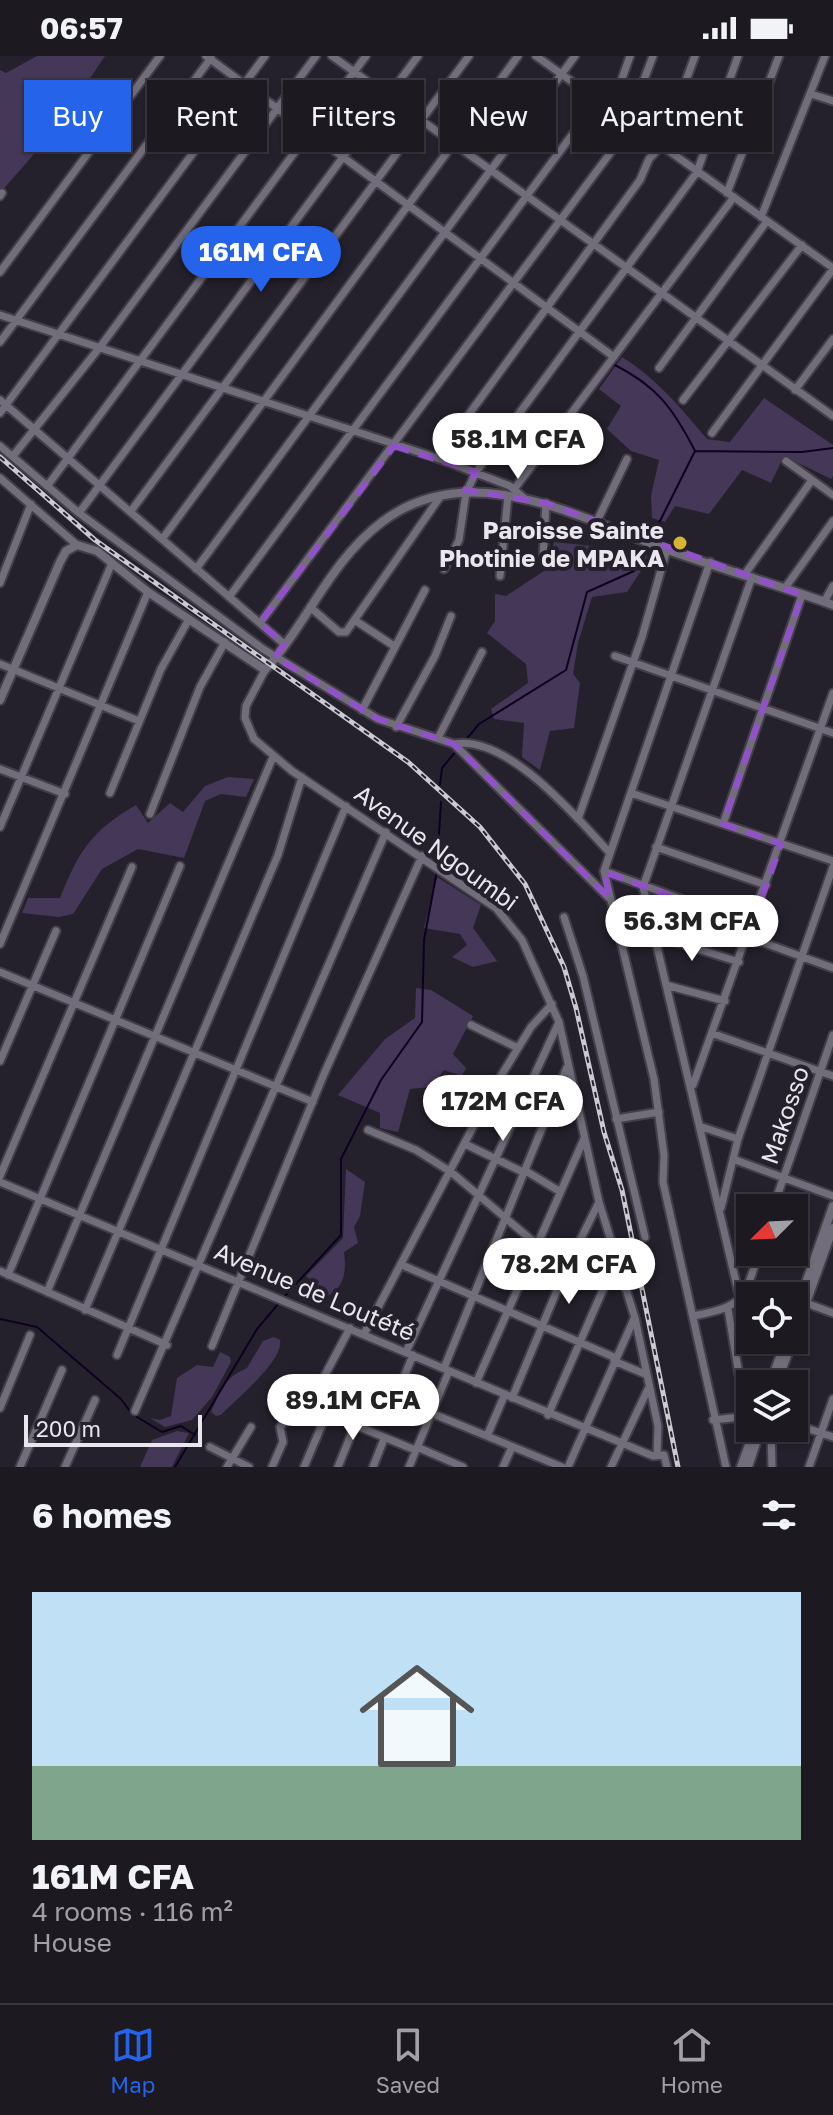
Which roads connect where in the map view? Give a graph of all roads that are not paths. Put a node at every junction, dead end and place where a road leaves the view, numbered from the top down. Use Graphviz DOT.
graph roads {
  1 [pos="160,56"];
  2 [pos="265,56"];
  3 [pos="316,56"];
  4 [pos="332,56"];
  5 [pos="366,56"];
  6 [pos="418,56"];
  7 [pos="469,56"];
  8 [pos="518,56"];
  9 [pos="575,56"];
  10 [pos="630,56"];
  11 [pos="653,56"];
  12 [pos="695,56"];
  13 [pos="738,56"];
  14 [pos="779,56"];
  15 [pos="825,56"];
  16 [pos="210,57"];
  17 [pos="540,57"];
  18 [pos="355,72"];
  19 [pos="562,74"];
  20 [pos="237,80"];
  21 [pos="247,80"];
  22 [pos="349,80"];
  23 [pos="366,80"];
  24 [pos="399,80"];
  25 [pos="501,80"];
  26 [pos="622,80"];
  27 [pos="644,80"];
  28 [pos="686,80"];
  29 [pos="572,81"];
  30 [pos="811,94"];
  31 [pos="833,101"];
  32 [pos="267,103"];
  33 [pos="277,111"];
  34 [pos="283,116"];
  35 [pos="424,117"];
  36 [pos="424,123"];
  37 [pos="440,135"];
  38 [pos="572,135"];
  39 [pos="193,152"];
  40 [pos="296,152"];
  41 [pos="333,152"];
  42 [pos="345,152"];
  43 [pos="398,152"];
  44 [pos="449,152"];
  45 [pos="462,152"];
  46 [pos="611,152"];
  47 [pos="657,152"];
  48 [pos="671,152"];
  49 [pos="341,158"];
  50 [pos="489,172"];
  51 [pos="697,172"];
  52 [pos="375,183"];
  53 [pos="730,195"];
  54 [pos="526,198"];
  55 [pos="408,207"];
  56 [pos="764,219"];
  57 [pos="560,222"];
  58 [pos="444,234"];
  59 [pos="593,243"];
  60 [pos="802,245"];
  61 [pos="480,259"];
  62 [pos="627,267"];
  63 [pos="833,269"];
  64 [pos="0,272"];
  65 [pos="514,284"];
  66 [pos="661,294"];
  67 [pos="545,306"];
  68 [pos="0,315"];
  69 [pos="696,319"];
  70 [pos="16,321"];
  71 [pos="580,330"];
  72 [pos="58,335"];
  73 [pos="833,339"];
  74 [pos="728,341"];
  75 [pos="0,342"];
  76 [pos="100,347"];
  77 [pos="614,357"];
  78 [pos="142,361"];
  79 [pos="762,365"];
  80 [pos="659,368"];
  81 [pos="180,374"];
  82 [pos="223,388"];
  83 [pos="795,390"];
  84 [pos="683,400"];
  85 [pos="264,401"];
  86 [pos="3,402"];
  87 [pos="0,413"];
  88 [pos="833,416"];
  89 [pos="309,417"];
  90 [pos="37,431"];
  91 [pos="352,431"];
  92 [pos="712,433"];
  93 [pos="0,446"];
  94 [pos="394,446"];
  95 [pos="13,456"];
  96 [pos="70,458"];
  97 [pos="437,458"];
  98 [pos="627,459"];
  99 [pos="786,461"];
  100 [pos="476,472"];
  101 [pos="0,478"];
  102 [pos="812,480"];
  103 [pos="48,485"];
  104 [pos="101,485"];
  105 [pos="515,488"];
  106 [pos="466,493"];
  107 [pos="833,495"];
  108 [pos="508,496"];
  109 [pos="440,497"];
  110 [pos="525,499"];
  111 [pos="546,503"];
  112 [pos="31,504"];
  113 [pos="131,511"];
  114 [pos="79,513"];
  115 [pos="833,521"];
  116 [pos="596,523"];
  117 [pos="163,538"];
  118 [pos="77,545"];
  119 [pos="667,549"];
  120 [pos="543,558"];
  121 [pos="710,562"];
  122 [pos="112,563"];
  123 [pos="196,569"];
  124 [pos="444,569"];
  125 [pos="500,576"];
  126 [pos="748,576"];
  127 [pos="0,583"];
  128 [pos="833,586"];
  129 [pos="785,588"];
  130 [pos="425,590"];
  131 [pos="148,592"];
  132 [pos="802,595"];
  133 [pos="229,597"];
  134 [pos="829,604"];
  135 [pos="310,607"];
  136 [pos="451,616"];
  137 [pos="189,619"];
  138 [pos="356,621"];
  139 [pos="260,623"];
  140 [pos="225,642"];
  141 [pos="284,644"];
  142 [pos="394,646"];
  143 [pos="482,652"];
  144 [pos="615,656"];
  145 [pos="632,662"];
  146 [pos="0,664"];
  147 [pos="270,664"];
  148 [pos="12,669"];
  149 [pos="672,676"];
  150 [pos="59,690"];
  151 [pos="710,690"];
  152 [pos="833,693"];
  153 [pos="0,700"];
  154 [pos="100,705"];
  155 [pos="764,709"];
  156 [pos="362,710"];
  157 [pos="139,721"];
  158 [pos="396,727"];
  159 [pos="821,728"];
  160 [pos="833,733"];
  161 [pos="438,738"];
  162 [pos="454,744"];
  163 [pos="273,757"];
  164 [pos="0,769"];
  165 [pos="302,777"];
  166 [pos="22,778"];
  167 [pos="110,793"];
  168 [pos="631,793"];
  169 [pos="65,794"];
  170 [pos="346,806"];
  171 [pos="670,806"];
  172 [pos="150,814"];
  173 [pos="578,819"];
  174 [pos="723,824"];
  175 [pos="0,827"];
  176 [pos="386,832"];
  177 [pos="781,844"];
  178 [pos="656,847"];
  179 [pos="609,852"];
  180 [pos="422,856"];
  181 [pos="833,864"];
  182 [pos="180,866"];
  183 [pos="132,867"];
  184 [pos="604,871"];
  185 [pos="766,885"];
  186 [pos="643,887"];
  187 [pos="610,899"];
  188 [pos="564,917"];
  189 [pos="752,925"];
  190 [pos="56,931"];
  191 [pos="654,935"];
  192 [pos="748,937"];
  193 [pos="0,944"];
  194 [pos="802,956"];
  195 [pos="739,962"];
  196 [pos="833,968"];
  197 [pos="0,972"];
  198 [pos="31,985"];
  199 [pos="666,985"];
  200 [pos="725,1001"];
  201 [pos="74,1004"];
  202 [pos="552,1004"];
  203 [pos="115,1020"];
  204 [pos="559,1022"];
  205 [pos="471,1025"];
  206 [pos="714,1034"];
  207 [pos="833,1035"];
  208 [pos="158,1038"];
  209 [pos="518,1048"];
  210 [pos="195,1053"];
  211 [pos="768,1054"];
  212 [pos="0,1061"];
  213 [pos="568,1066"];
  214 [pos="234,1069"];
  215 [pos="819,1071"];
  216 [pos="833,1076"];
  217 [pos="274,1086"];
  218 [pos="692,1088"];
  219 [pos="313,1102"];
  220 [pos="659,1112"];
  221 [pos="616,1119"];
  222 [pos="702,1127"];
  223 [pos="368,1130"];
  224 [pos="585,1137"];
  225 [pos="738,1139"];
  226 [pos="465,1144"];
  227 [pos="496,1157"];
  228 [pos="733,1159"];
  229 [pos="451,1172"];
  230 [pos="526,1172"];
  231 [pos="783,1178"];
  232 [pos="0,1179"];
  233 [pos="559,1191"];
  234 [pos="778,1194"];
  235 [pos="478,1195"];
  236 [pos="833,1196"];
  237 [pos="38,1198"];
  238 [pos="599,1202"];
  239 [pos="833,1206"];
  240 [pos="720,1210"];
  241 [pos="78,1214"];
  242 [pos="504,1219"];
  243 [pos="833,1228"];
  244 [pos="121,1232"];
  245 [pos="645,1237"];
  246 [pos="535,1244"];
  247 [pos="160,1248"];
  248 [pos="617,1259"];
  249 [pos="200,1264"];
  250 [pos="402,1265"];
  251 [pos="566,1269"];
  252 [pos="4,1273"];
  253 [pos="240,1281"];
  254 [pos="439,1281"];
  255 [pos="736,1282"];
  256 [pos="807,1282"];
  257 [pos="808,1283"];
  258 [pos="47,1292"];
  259 [pos="473,1296"];
  260 [pos="736,1302"];
  261 [pos="808,1304"];
  262 [pos="728,1309"];
  263 [pos="85,1310"];
  264 [pos="507,1311"];
  265 [pos="833,1313"];
  266 [pos="693,1316"];
  267 [pos="635,1318"];
  268 [pos="127,1327"];
  269 [pos="543,1327"];
  270 [pos="350,1328"];
  271 [pos="364,1334"];
  272 [pos="30,1335"];
  273 [pos="580,1342"];
  274 [pos="167,1345"];
  275 [pos="212,1346"];
  276 [pos="410,1354"];
  277 [pos="117,1355"];
  278 [pos="615,1360"];
  279 [pos="62,1370"];
  280 [pos="446,1370"];
  281 [pos="739,1370"];
  282 [pos="645,1374"];
  283 [pos="324,1377"];
  284 [pos="476,1383"];
  285 [pos="648,1389"];
  286 [pos="367,1395"];
  287 [pos="508,1396"];
  288 [pos="833,1399"];
  289 [pos="95,1400"];
  290 [pos="302,1403"];
  291 [pos="392,1406"];
  292 [pos="0,1408"];
  293 [pos="135,1411"];
  294 [pos="327,1413"];
  295 [pos="548,1415"];
  296 [pos="430,1417"];
  297 [pos="736,1417"];
  298 [pos="713,1420"];
  299 [pos="251,1427"];
  300 [pos="355,1427"];
  301 [pos="808,1429"];
  302 [pos="585,1430"];
  303 [pos="821,1433"];
  304 [pos="487,1436"];
  305 [pos="833,1437"];
  306 [pos="384,1439"];
  307 [pos="752,1442"];
  308 [pos="754,1442"];
  309 [pos="771,1442"];
  310 [pos="621,1443"];
  311 [pos="210,1447"];
  312 [pos="512,1447"];
  313 [pos="416,1448"];
  314 [pos="655,1456"];
  315 [pos="229,1464"];
  316 [pos="20,1467"];
  317 [pos="65,1467"];
  318 [pos="249,1467"];
  319 [pos="272,1467"];
  320 [pos="304,1467"];
  321 [pos="338,1467"];
  322 [pos="373,1467"];
  323 [pos="409,1467"];
  324 [pos="463,1467"];
  325 [pos="503,1467"];
  326 [pos="562,1467"];
  327 [pos="568,1467"];
  328 [pos="611,1467"];
  329 [pos="649,1467"];
  330 [pos="667,1467"];
  331 [pos="726,1467"];
  332 [pos="741,1467"];
  333 [pos="748,1467"];
  334 [pos="772,1467"];
  335 [pos="809,1467"];
  1 -- 64 [label="street"];
  2 -- 21 [label="street"];
  3 -- 33 [label="street"];
  4 -- 18 [label="street"];
  5 -- 18 [label="street"];
  6 -- 24 [label="street"];
  7 -- 35 [label="street"];
  8 -- 25 [label="street"];
  9 -- 19 [label="street"];
  10 -- 26 [label="street"];
  11 -- 27 [label="street"];
  12 -- 28 [label="street"];
  13 -- 51 [label="street"];
  14 -- 53 [label="street"];
  15 -- 30 [label="street"];
  16 -- 20 [label="street"];
  16 -- 70 [label="street"];
  17 -- 19 [label="street"];
  18 -- 22 [label="street"];
  18 -- 23 [label="street"];
  19 -- 29 [label="street"];
  19 -- 50 [label="street"];
  30 -- 31 [label="street"];
  30 -- 56 [label="street"];
  32 -- 33 [label="street"];
  33 -- 34 [label="street"];
  33 -- 76 [label="street"];
  36 -- 37 [label="street"];
  38 -- 54 [label="street"];
  39 -- 72 [label="street"];
  40 -- 78 [label="street"];
  41 -- 49 [label="street"];
  42 -- 49 [label="street"];
  43 -- 52 [label="street"];
  44 -- 55 [label="street"];
  45 -- 50 [label="street"];
  46 -- 57 [label="street"];
  47 -- 59 [label="street"];
  48 -- 51 [label="street"];
  49 -- 52 [label="street"];
  49 -- 81 [label="street"];
  50 -- 54 [label="street"];
  50 -- 58 [label="street"];
  51 -- 53 [label="street"];
  51 -- 62 [label="street"];
  52 -- 55 [label="street"];
  52 -- 82 [label="street"];
  53 -- 56 [label="street"];
  53 -- 66 [label="street"];
  54 -- 57 [label="street"];
  54 -- 61 [label="street"];
  55 -- 58 [label="street"];
  55 -- 85 [label="street"];
  56 -- 60 [label="street"];
  56 -- 69 [label="street"];
  57 -- 59 [label="street"];
  57 -- 65 [label="street"];
  58 -- 61 [label="street"];
  58 -- 89 [label="street"];
  59 -- 62 [label="street"];
  59 -- 67 [label="street"];
  60 -- 63 [label="street"];
  60 -- 74 [label="street"];
  61 -- 65 [label="street"];
  61 -- 91 [label="street"];
  62 -- 66 [label="street"];
  62 -- 71 [label="street"];
  63 -- 79 [label="street"];
  65 -- 67 [label="street"];
  65 -- 94 [label="street"];
  66 -- 69 [label="street"];
  66 -- 77 [label="street"];
  67 -- 71 [label="street"];
  67 -- 97 [label="street"];
  68 -- 70 [label="street"];
  69 -- 74 [label="street"];
  69 -- 80 [label="street"];
  70 -- 72 [label="street"];
  70 -- 75 [label="street"];
  71 -- 77 [label="street"];
  71 -- 100 [label="street"];
  72 -- 76 [label="street"];
  72 -- 86 [label="street"];
  73 -- 83 [label="street"];
  74 -- 79 [label="street"];
  74 -- 84 [label="street"];
  76 -- 78 [label="street"];
  76 -- 90 [label="street"];
  77 -- 105 [label="street"];
  78 -- 81 [label="street"];
  78 -- 96 [label="street"];
  79 -- 83 [label="street"];
  79 -- 92 [label="street"];
  81 -- 82 [label="street"];
  81 -- 104 [label="street"];
  82 -- 85 [label="street"];
  82 -- 113 [label="street"];
  83 -- 88 [label="street"];
  85 -- 89 [label="street"];
  85 -- 117 [label="street"];
  86 -- 87 [label="street"];
  86 -- 90 [label="street"];
  89 -- 91 [label="street"];
  89 -- 123 [label="street"];
  90 -- 95 [label="street"];
  90 -- 96 [label="street"];
  91 -- 94 [label="street"];
  91 -- 133 [label="street"];
  93 -- 95 [label="street"];
  94 -- 97 [label="street"];
  94 -- 139 [label="street"];
  95 -- 103 [label="street"];
  96 -- 103 [label="street"];
  96 -- 104 [label="street"];
  97 -- 100 [label="street"];
  98 -- 116 [label="street"];
  99 -- 102 [label="street"];
  100 -- 105 [label="street"];
  100 -- 106 [label="street"];
  101 -- 112 [label="street"];
  102 -- 107 [label="street"];
  102 -- 126 [label="street"];
  103 -- 114 [label="street"];
  104 -- 113 [label="street"];
  104 -- 114 [label="street"];
  105 -- 110 [label="street"];
  106 -- 108 [label="street"];
  106 -- 109 [label="street"];
  106 -- 124 [label="street"];
  108 -- 110 [label="street"];
  108 -- 125 [label="street"];
  109 -- 135 [label="street"];
  109 -- 138 [label="street"];
  110 -- 111 [label="street"];
  111 -- 116 [label="street"];
  111 -- 120 [label="street"];
  112 -- 118 [label="street"];
  112 -- 127 [label="street"];
  113 -- 117 [label="street"];
  114 -- 147 [label="street"];
  115 -- 129 [label="street"];
  116 -- 119 [label="street"];
  117 -- 123 [label="street"];
  118 -- 122 [label="street"];
  118 -- 148 [label="street"];
  119 -- 121 [label="street"];
  119 -- 145 [label="street"];
  121 -- 126 [label="street"];
  121 -- 149 [label="street"];
  122 -- 131 [label="street"];
  122 -- 150 [label="street"];
  123 -- 133 [label="street"];
  126 -- 129 [label="street"];
  126 -- 151 [label="street"];
  128 -- 134 [label="street"];
  129 -- 132 [label="street"];
  130 -- 142 [label="street"];
  131 -- 137 [label="street"];
  131 -- 154 [label="street"];
  132 -- 134 [label="street"];
  132 -- 155 [label="street"];
  133 -- 139 [label="street"];
  135 -- 138 [label="street"];
  135 -- 141 [label="street"];
  136 -- 158 [label="street"];
  137 -- 140 [label="street"];
  137 -- 157 [label="street"];
  138 -- 142 [label="street"];
  139 -- 141 [label="street"];
  140 -- 147 [label="street"];
  140 -- 172 [label="street"];
  141 -- 147 [label="street"];
  142 -- 156 [label="street"];
  143 -- 161 [label="street"];
  144 -- 145 [label="street"];
  145 -- 149 [label="street"];
  145 -- 173 [label="street"];
  146 -- 148 [label="street"];
  147 -- 156 [label="street"];
  147 -- 163 [label="street, Avenue Ngoumbi"];
  148 -- 150 [label="street"];
  148 -- 153 [label="street"];
  149 -- 151 [label="street"];
  149 -- 168 [label="street"];
  150 -- 154 [label="street"];
  150 -- 166 [label="street"];
  151 -- 155 [label="street"];
  151 -- 171 [label="street"];
  152 -- 159 [label="street"];
  154 -- 157 [label="street"];
  154 -- 169 [label="street"];
  155 -- 159 [label="street"];
  155 -- 174 [label="street"];
  156 -- 158 [label="street"];
  157 -- 167 [label="street"];
  158 -- 161 [label="street"];
  159 -- 160 [label="street"];
  159 -- 177 [label="street"];
  161 -- 162 [label="street"];
  162 -- 173 [label="street"];
  162 -- 187 [label="street"];
  163 -- 165 [label="street, Avenue Ngoumbi"];
  163 -- 208 [label="street"];
  164 -- 166 [label="street"];
  165 -- 170 [label="street, Avenue Ngoumbi"];
  165 -- 210 [label="street"];
  166 -- 169 [label="street"];
  166 -- 175 [label="street"];
  168 -- 171 [label="street"];
  168 -- 179 [label="street"];
  169 -- 193 [label="street"];
  170 -- 176 [label="street, Avenue Ngoumbi"];
  170 -- 214 [label="street"];
  171 -- 174 [label="street"];
  171 -- 178 [label="street"];
  173 -- 179 [label="street"];
  174 -- 177 [label="street"];
  176 -- 180 [label="street, Avenue Ngoumbi"];
  176 -- 217 [label="street"];
  177 -- 181 [label="street"];
  177 -- 185 [label="street"];
  178 -- 185 [label="street"];
  178 -- 186 [label="street"];
  179 -- 184 [label="street"];
  180 -- 202 [label="street, Avenue Ngoumbi"];
  180 -- 219 [label="street"];
  181 -- 194 [label="street"];
  182 -- 203 [label="street"];
  183 -- 201 [label="street"];
  184 -- 186 [label="street"];
  184 -- 187 [label="street"];
  185 -- 189 [label="street"];
  186 -- 189 [label="street"];
  186 -- 191 [label="street"];
  187 -- 220 [label="street"];
  188 -- 221 [label="street"];
  189 -- 192 [label="street"];
  190 -- 198 [label="street"];
  191 -- 195 [label="street"];
  191 -- 199 [label="street"];
  192 -- 194 [label="street"];
  192 -- 195 [label="street"];
  194 -- 196 [label="street"];
  194 -- 211 [label="street"];
  195 -- 200 [label="street"];
  197 -- 198 [label="street"];
  198 -- 201 [label="street"];
  198 -- 212 [label="street"];
  199 -- 200 [label="street"];
  199 -- 218 [label="street"];
  200 -- 206 [label="street"];
  201 -- 203 [label="street"];
  201 -- 232 [label="street"];
  202 -- 204 [label="street, Avenue Ngoumbi"];
  202 -- 209 [label="street"];
  203 -- 208 [label="street"];
  203 -- 237 [label="street"];
  204 -- 213 [label="street, Avenue Ngoumbi"];
  204 -- 227 [label="street"];
  205 -- 209 [label="street"];
  206 -- 211 [label="street"];
  206 -- 218 [label="street"];
  207 -- 215 [label="street, Makosso"];
  208 -- 210 [label="street"];
  208 -- 241 [label="street"];
  209 -- 226 [label="street"];
  210 -- 214 [label="street"];
  210 -- 244 [label="street"];
  211 -- 215 [label="street"];
  211 -- 225 [label="street"];
  213 -- 224 [label="street, Avenue Ngoumbi"];
  213 -- 230 [label="street"];
  214 -- 217 [label="street"];
  214 -- 247 [label="street"];
  215 -- 216 [label="street"];
  215 -- 231 [label="street, Makosso"];
  217 -- 219 [label="street"];
  217 -- 249 [label="street"];
  218 -- 222 [label="street"];
  219 -- 253 [label="street"];
  220 -- 221 [label="street"];
  220 -- 266 [label="street"];
  221 -- 245 [label="street"];
  222 -- 225 [label="street"];
  222 -- 240 [label="street"];
  223 -- 229 [label="street"];
  224 -- 233 [label="street"];
  224 -- 238 [label="street, Avenue Ngoumbi"];
  225 -- 228 [label="street"];
  226 -- 227 [label="street"];
  226 -- 229 [label="street"];
  227 -- 230 [label="street"];
  227 -- 235 [label="street"];
  228 -- 231 [label="street"];
  228 -- 240 [label="street"];
  229 -- 235 [label="street"];
  229 -- 250 [label="street"];
  230 -- 233 [label="street"];
  230 -- 242 [label="street"];
  231 -- 234 [label="street, Makosso"];
  231 -- 236 [label="street"];
  232 -- 237 [label="street, Avenue de Loutété"];
  233 -- 246 [label="street"];
  235 -- 242 [label="street"];
  235 -- 254 [label="street"];
  237 -- 241 [label="street, Avenue de Loutété"];
  237 -- 252 [label="street"];
  238 -- 248 [label="street, Avenue Ngoumbi"];
  238 -- 251 [label="street"];
  239 -- 256 [label="street"];
  240 -- 255 [label="street"];
  241 -- 244 [label="street, Avenue de Loutété"];
  241 -- 258 [label="street"];
  242 -- 246 [label="street"];
  242 -- 259 [label="street"];
  243 -- 257 [label="street"];
  244 -- 247 [label="street, Avenue de Loutété"];
  244 -- 263 [label="street"];
  246 -- 251 [label="street"];
  246 -- 264 [label="street"];
  247 -- 249 [label="street, Avenue de Loutété"];
  247 -- 268 [label="street"];
  248 -- 267 [label="street, Avenue Ngoumbi"];
  248 -- 273 [label="street"];
  249 -- 253 [label="street, Avenue de Loutété"];
  249 -- 274 [label="street"];
  250 -- 254 [label="street"];
  250 -- 271 [label="street"];
  251 -- 269 [label="street"];
  252 -- 258 [label="street"];
  253 -- 270 [label="street, Avenue de Loutété"];
  253 -- 275 [label="street"];
  254 -- 259 [label="street"];
  254 -- 276 [label="street"];
  258 -- 263 [label="street"];
  259 -- 264 [label="street"];
  259 -- 280 [label="street"];
  260 -- 262 [label="street"];
  261 -- 265 [label="street"];
  262 -- 266 [label="street"];
  262 -- 281 [label="street"];
  263 -- 268 [label="street"];
  264 -- 269 [label="street"];
  264 -- 284 [label="street"];
  266 -- 298 [label="street"];
  267 -- 278 [label="street"];
  267 -- 282 [label="street, Avenue Ngoumbi"];
  268 -- 274 [label="street"];
  268 -- 277 [label="street"];
  269 -- 273 [label="street"];
  269 -- 287 [label="street"];
  270 -- 271 [label="street, Avenue de Loutété"];
  270 -- 283 [label="street"];
  271 -- 276 [label="street, Avenue de Loutété"];
  272 -- 292 [label="street"];
  273 -- 278 [label="street"];
  273 -- 295 [label="street"];
  274 -- 293 [label="street"];
  276 -- 280 [label="street, Avenue de Loutété"];
  276 -- 291 [label="street"];
  278 -- 282 [label="street"];
  278 -- 302 [label="street"];
  279 -- 316 [label="street"];
  280 -- 284 [label="street, Avenue de Loutété"];
  280 -- 296 [label="street"];
  282 -- 285 [label="street, Avenue Ngoumbi"];
  283 -- 286 [label="street"];
  283 -- 290 [label="street"];
  284 -- 287 [label="street, Avenue de Loutété"];
  285 -- 310 [label="street"];
  285 -- 314 [label="street, Avenue Ngoumbi"];
  286 -- 291 [label="street"];
  286 -- 300 [label="street"];
  287 -- 295 [label="street, Avenue de Loutété"];
  287 -- 304 [label="street"];
  288 -- 303 [label="street"];
  289 -- 317 [label="street"];
  290 -- 294 [label="street"];
  290 -- 319 [label="street"];
  291 -- 296 [label="street"];
  294 -- 300 [label="street"];
  294 -- 320 [label="street"];
  295 -- 302 [label="street, Avenue de Loutété"];
  296 -- 304 [label="street"];
  296 -- 313 [label="street"];
  297 -- 298 [label="street"];
  298 -- 331 [label="street"];
  299 -- 315 [label="street"];
  300 -- 306 [label="street"];
  300 -- 321 [label="street"];
  301 -- 303 [label="street"];
  302 -- 310 [label="street, Avenue de Loutété"];
  302 -- 327 [label="street"];
  303 -- 305 [label="street"];
  303 -- 335 [label="street"];
  304 -- 312 [label="street"];
  306 -- 313 [label="street"];
  306 -- 322 [label="street"];
  307 -- 332 [label="street"];
  308 -- 333 [label="street"];
  309 -- 334 [label="street"];
  310 -- 314 [label="street, Avenue de Loutété"];
  310 -- 328 [label="street"];
  311 -- 315 [label="street"];
  312 -- 325 [label="street"];
  312 -- 326 [label="street"];
  313 -- 323 [label="street"];
  313 -- 324 [label="street"];
  314 -- 329 [label="street"];
  314 -- 330 [label="street"];
  315 -- 318 [label="street"];
}
